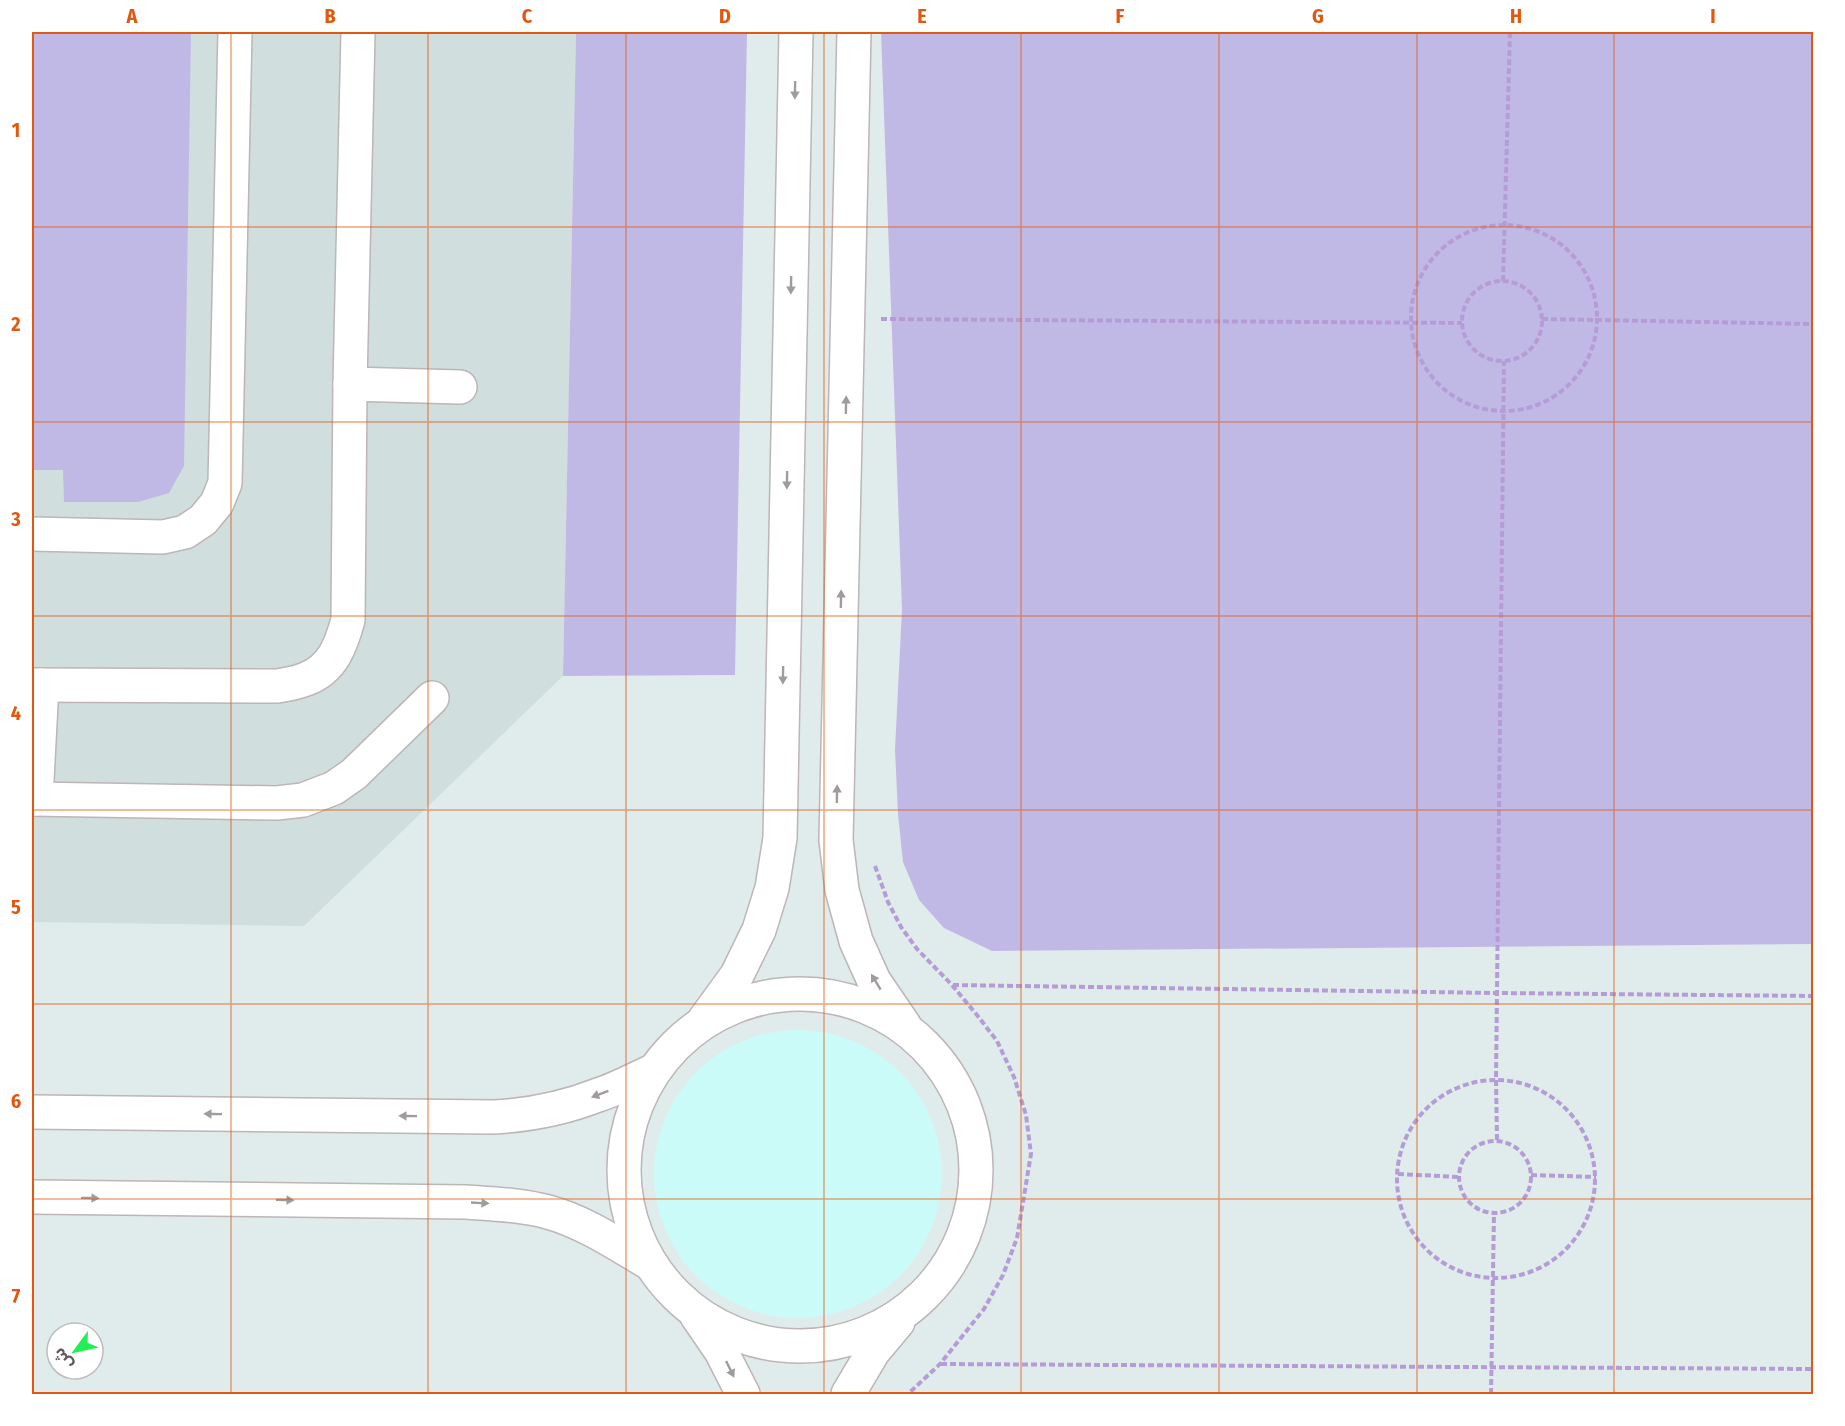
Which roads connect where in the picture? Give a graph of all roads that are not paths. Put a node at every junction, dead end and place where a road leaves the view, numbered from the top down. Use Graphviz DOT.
graph roads {
  1 [pos="235,32"];
  2 [pos="358,32"];
  3 [pos="796,32"];
  4 [pos="854,32"];
  5 [pos="350,384"];
  6 [pos="460,387"];
  7 [pos="32,534"];
  8 [pos="37,685"];
  9 [pos="432,698"];
  10 [pos="34,799"];
  11 [pos="704,1021"];
  12 [pos="909,1031"];
  13 [pos="654,1071"];
  14 [pos="32,1112"];
  15 [pos="32,1197"];
  16 [pos="651,1264"];
  17 [pos="692,1310"];
  18 [pos="907,1312"];
  19 [pos="743,1395"];
  20 [pos="848,1395"];
  1 -- 7 [label="street"];
  2 -- 5 [label="street"];
  3 -- 11 [label="street, one-way"];
  12 -- 4 [label="street, one-way"];
  5 -- 6 [label="street"];
  5 -- 8 [label="street"];
  8 -- 10 [label="street"];
  9 -- 10 [label="street"];
  11 -- 12 [label="street"];
  11 -- 13 [label="street"];
  12 -- 18 [label="street"];
  13 -- 14 [label="street, one-way"];
  13 -- 16 [label="street"];
  15 -- 16 [label="street, one-way"];
  16 -- 17 [label="street"];
  17 -- 18 [label="street"];
  17 -- 19 [label="street, one-way"];
  18 -- 20 [label="street"];
}
